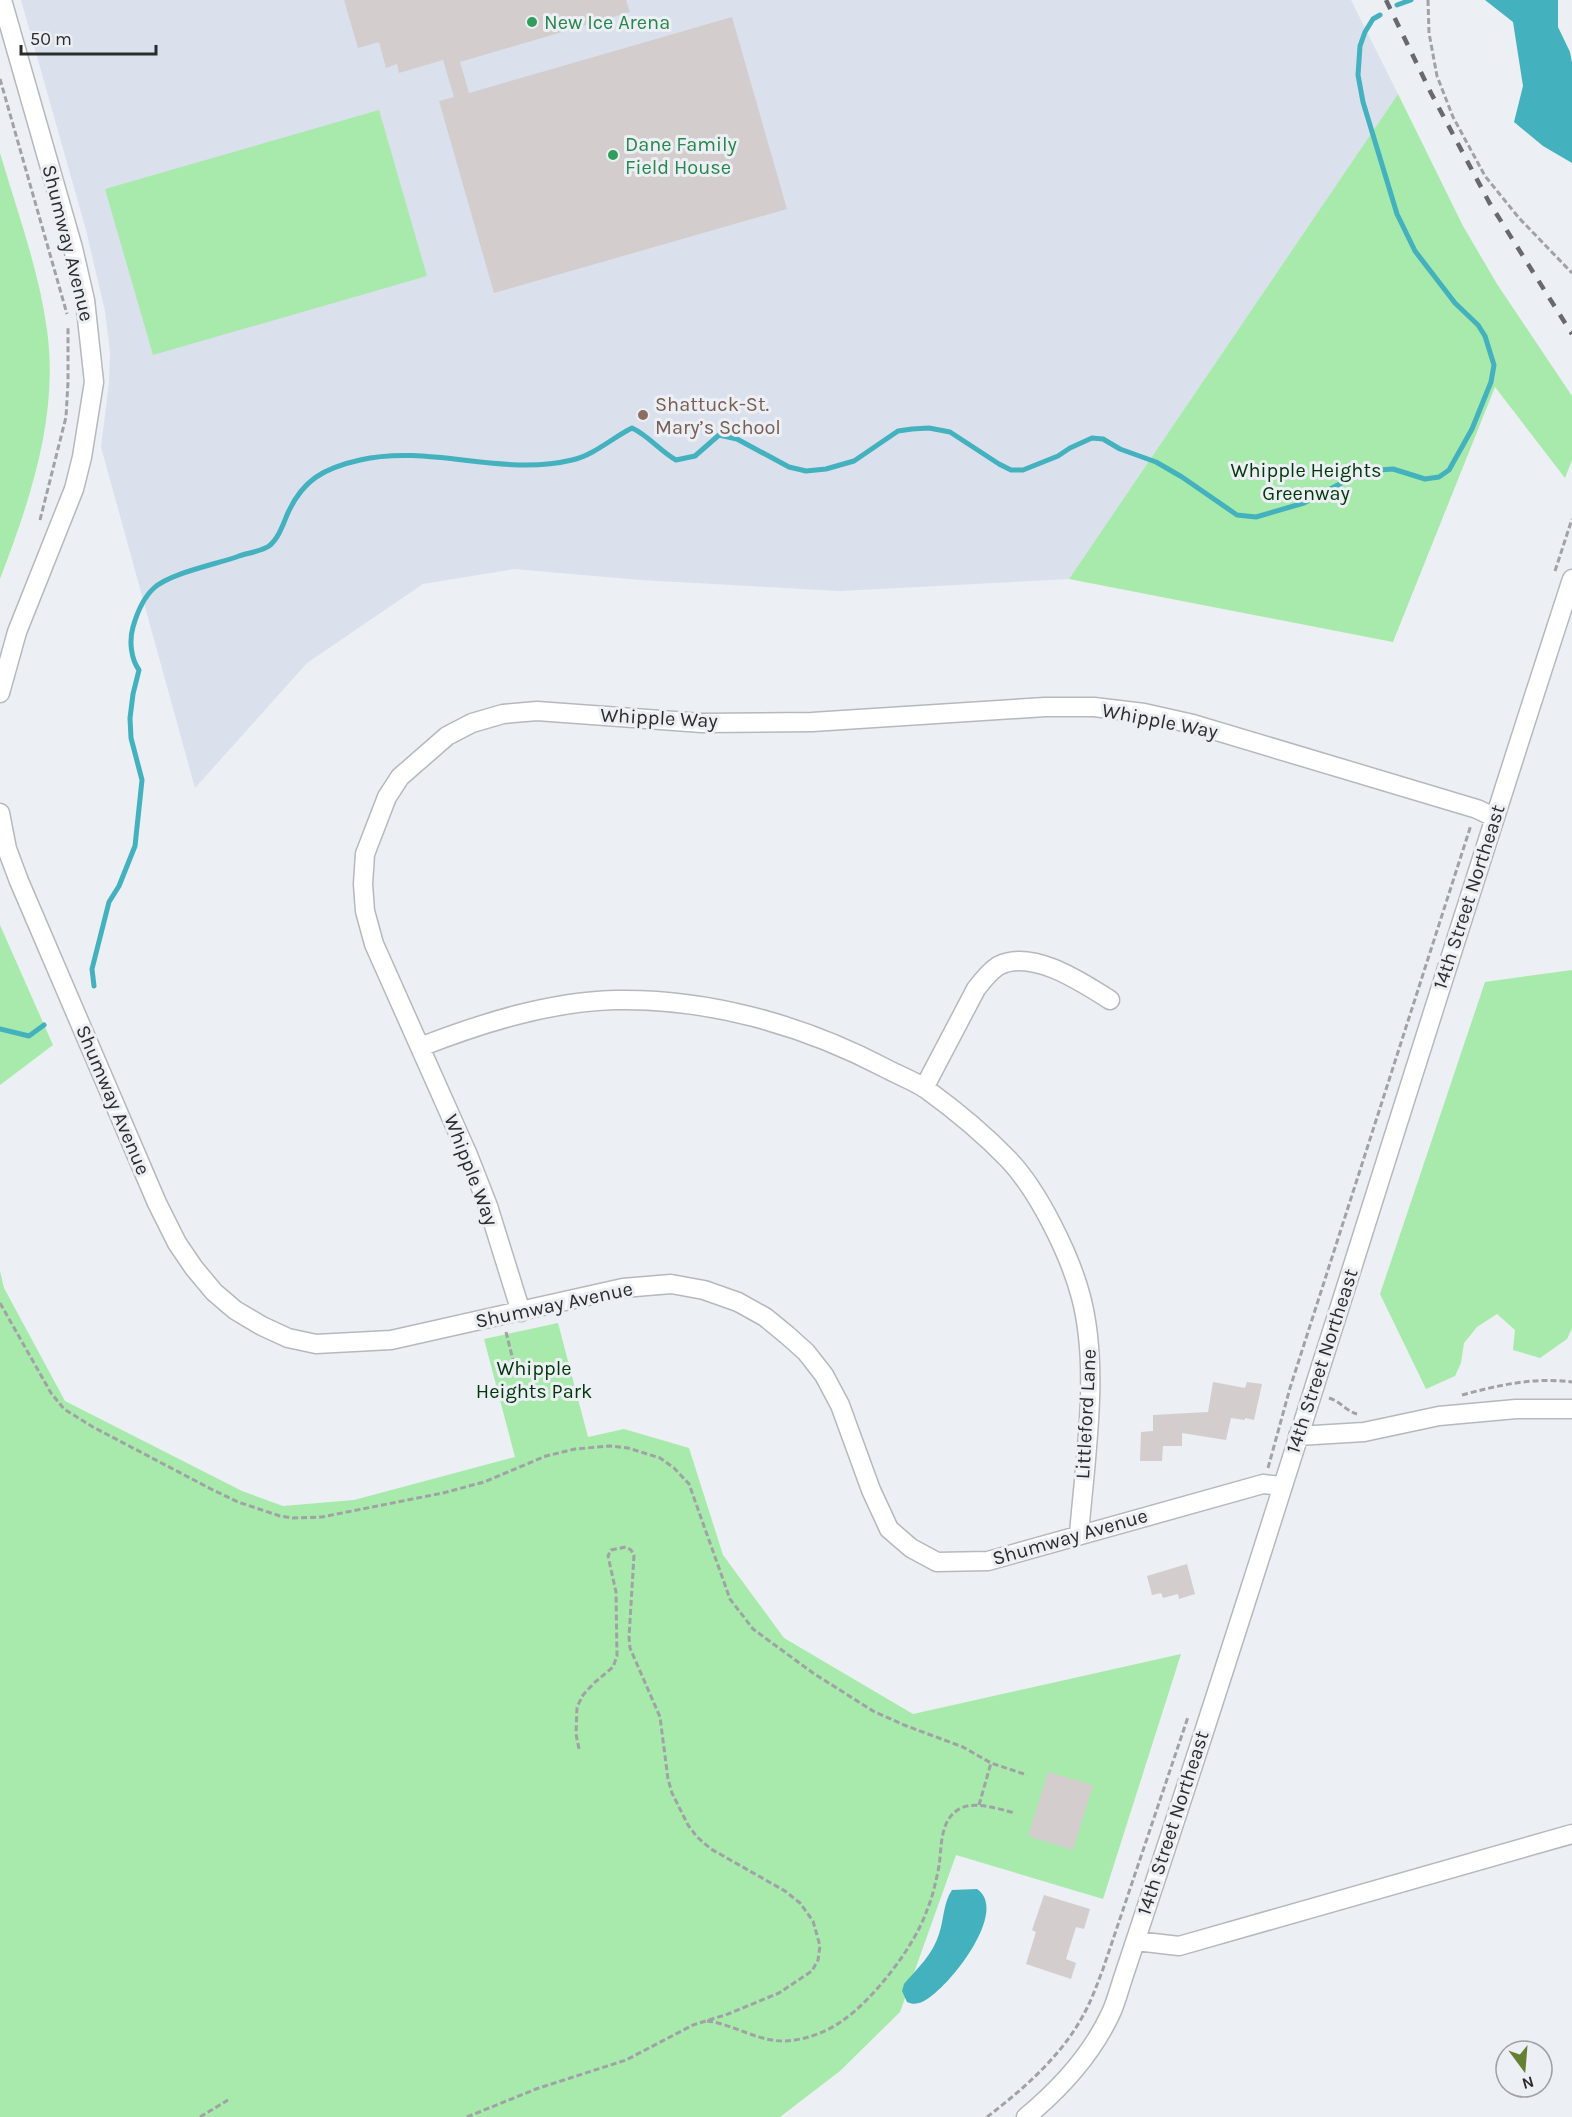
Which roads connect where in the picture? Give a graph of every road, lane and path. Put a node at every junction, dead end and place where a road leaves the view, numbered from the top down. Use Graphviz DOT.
graph roads {
  1 [pos="2,0"];
  2 [pos="1428,0"];
  3 [pos="0,79"];
  4 [pos="1572,273"];
  5 [pos="1572,519"];
  6 [pos="39,527"];
  7 [pos="1554,574"];
  8 [pos="1572,579"];
  9 [pos="0,693"];
  10 [pos="1477,809"];
  11 [pos="0,813"];
  12 [pos="1494,817"];
  13 [pos="1110,1000"];
  14 [pos="420,1047"];
  15 [pos="924,1088"];
  16 [pos="0,1303"];
  17 [pos="521,1312"];
  18 [pos="1572,1382"];
  19 [pos="1290,1388"];
  20 [pos="1301,1391"];
  21 [pos="1323,1396"];
  22 [pos="1452,1397"];
  23 [pos="1572,1410"];
  24 [pos="1366,1417"];
  25 [pos="1298,1436"];
  26 [pos="1263,1484"];
  27 [pos="1282,1486"];
  28 [pos="1079,1534"];
  29 [pos="1191,1708"];
  30 [pos="579,1749"];
  31 [pos="991,1763"];
  32 [pos="1027,1775"];
  33 [pos="979,1805"];
  34 [pos="1015,1813"];
  35 [pos="1572,1834"];
  36 [pos="1136,1941"];
  37 [pos="705,2021"];
  38 [pos="228,2100"];
  39 [pos="200,2117"];
  40 [pos="467,2117"];
  41 [pos="987,2117"];
  42 [pos="1026,2117"];
  1 -- 9 [label="street, Shumway Avenue"];
  2 -- 4 [label="path"];
  3 -- 6 [label="path"];
  5 -- 7 [label="path"];
  8 -- 12 [label="street, 14th Street Northeast"];
  10 -- 12 [label="street, Whipple Way"];
  10 -- 14 [label="street, Whipple Way"];
  10 -- 19 [label="path"];
  11 -- 17 [label="street, Shumway Avenue"];
  12 -- 25 [label="street, 14th Street Northeast"];
  13 -- 15 [label="street"];
  14 -- 15 [label="street, Littleford Lane"];
  14 -- 17 [label="street, Whipple Way"];
  15 -- 28 [label="street, Littleford Lane"];
  16 -- 31 [label="path"];
  17 -- 28 [label="street, Shumway Avenue"];
  18 -- 22 [label="path"];
  19 -- 20 [label="path"];
  19 -- 26 [label="path"];
  21 -- 24 [label="path"];
  23 -- 25 [label="street"];
  25 -- 27 [label="street, 14th Street Northeast"];
  26 -- 27 [label="street, Shumway Avenue"];
  26 -- 28 [label="street, Shumway Avenue"];
  27 -- 36 [label="street, 14th Street Northeast"];
  29 -- 41 [label="path"];
  30 -- 37 [label="path"];
  31 -- 32 [label="path"];
  31 -- 33 [label="path"];
  33 -- 34 [label="path"];
  33 -- 37 [label="path"];
  35 -- 36 [label="street"];
  36 -- 42 [label="street, 14th Street Northeast"];
  37 -- 40 [label="path"];
  38 -- 39 [label="path"];
}
